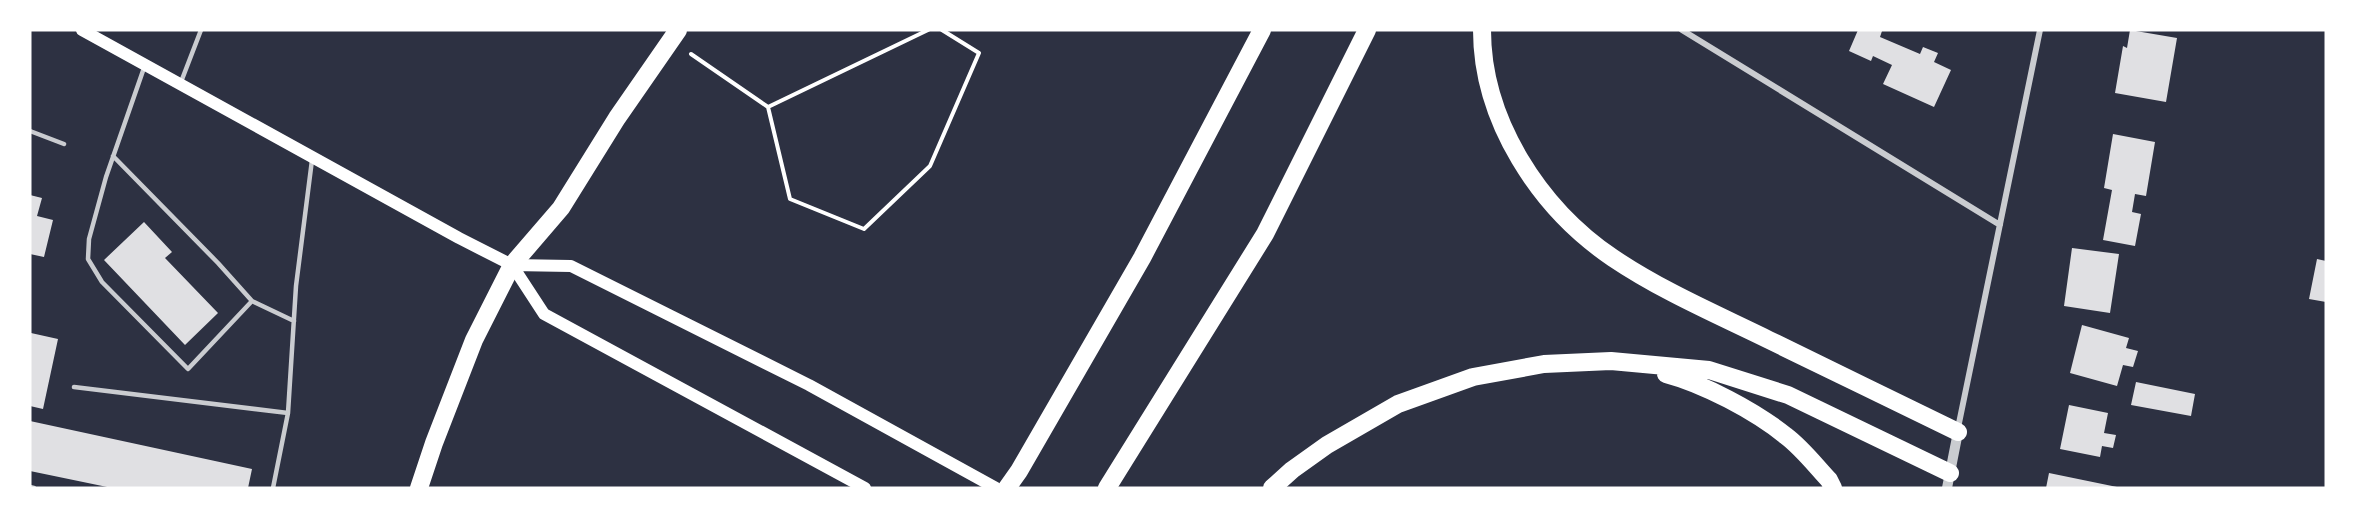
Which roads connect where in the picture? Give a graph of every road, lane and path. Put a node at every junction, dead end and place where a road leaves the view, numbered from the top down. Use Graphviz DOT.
graph roads {
  1 [pos="82,30"];
  2 [pos="201,30"];
  3 [pos="928,30"];
  4 [pos="942,30"];
  5 [pos="1262,30"];
  6 [pos="1367,30"];
  7 [pos="1482,30"];
  8 [pos="1682,30"];
  9 [pos="2040,30"];
  10 [pos="674,35"];
  11 [pos="145,65"];
  12 [pos="180,84"];
  13 [pos="768,107"];
  14 [pos="30,131"];
  15 [pos="64,144"];
  16 [pos="113,156"];
  17 [pos="312,157"];
  18 [pos="2000,225"];
  19 [pos="512,265"];
  20 [pos="252,301"];
  21 [pos="294,321"];
  22 [pos="1611,361"];
  23 [pos="74,387"];
  24 [pos="288,413"];
  25 [pos="1958,432"];
  26 [pos="1948,481"];
  27 [pos="273,488"];
  28 [pos="419,488"];
  29 [pos="865,488"];
  30 [pos="996,488"];
  31 [pos="1007,488"];
  32 [pos="1107,488"];
  33 [pos="1272,488"];
  34 [pos="1833,488"];
  1 -- 11 [label="main road"];
  2 -- 12 [label="lane"];
  3 -- 13 [label="path"];
  4 -- 13 [label="path"];
  5 -- 31 [label="highway"];
  6 -- 32 [label="highway"];
  7 -- 25 [label="highway"];
  8 -- 18 [label="street"];
  9 -- 18 [label="street"];
  10 -- 13 [label="path"];
  10 -- 19 [label="highway"];
  11 -- 12 [label="main road"];
  11 -- 16 [label="lane"];
  12 -- 17 [label="main road"];
  14 -- 15 [label="lane"];
  16 -- 20 [label="lane"];
  16 -- 20 [label="lane"];
  17 -- 19 [label="main road"];
  17 -- 21 [label="lane"];
  18 -- 25 [label="street"];
  19 -- 28 [label="highway"];
  19 -- 29 [label="main road"];
  19 -- 30 [label="main road"];
  20 -- 21 [label="lane"];
  21 -- 24 [label="lane"];
  22 -- 26 [label="highway"];
  22 -- 33 [label="highway"];
  22 -- 34 [label="highway"];
  23 -- 24 [label="lane"];
  24 -- 27 [label="lane"];
  25 -- 26 [label="street"];
}
